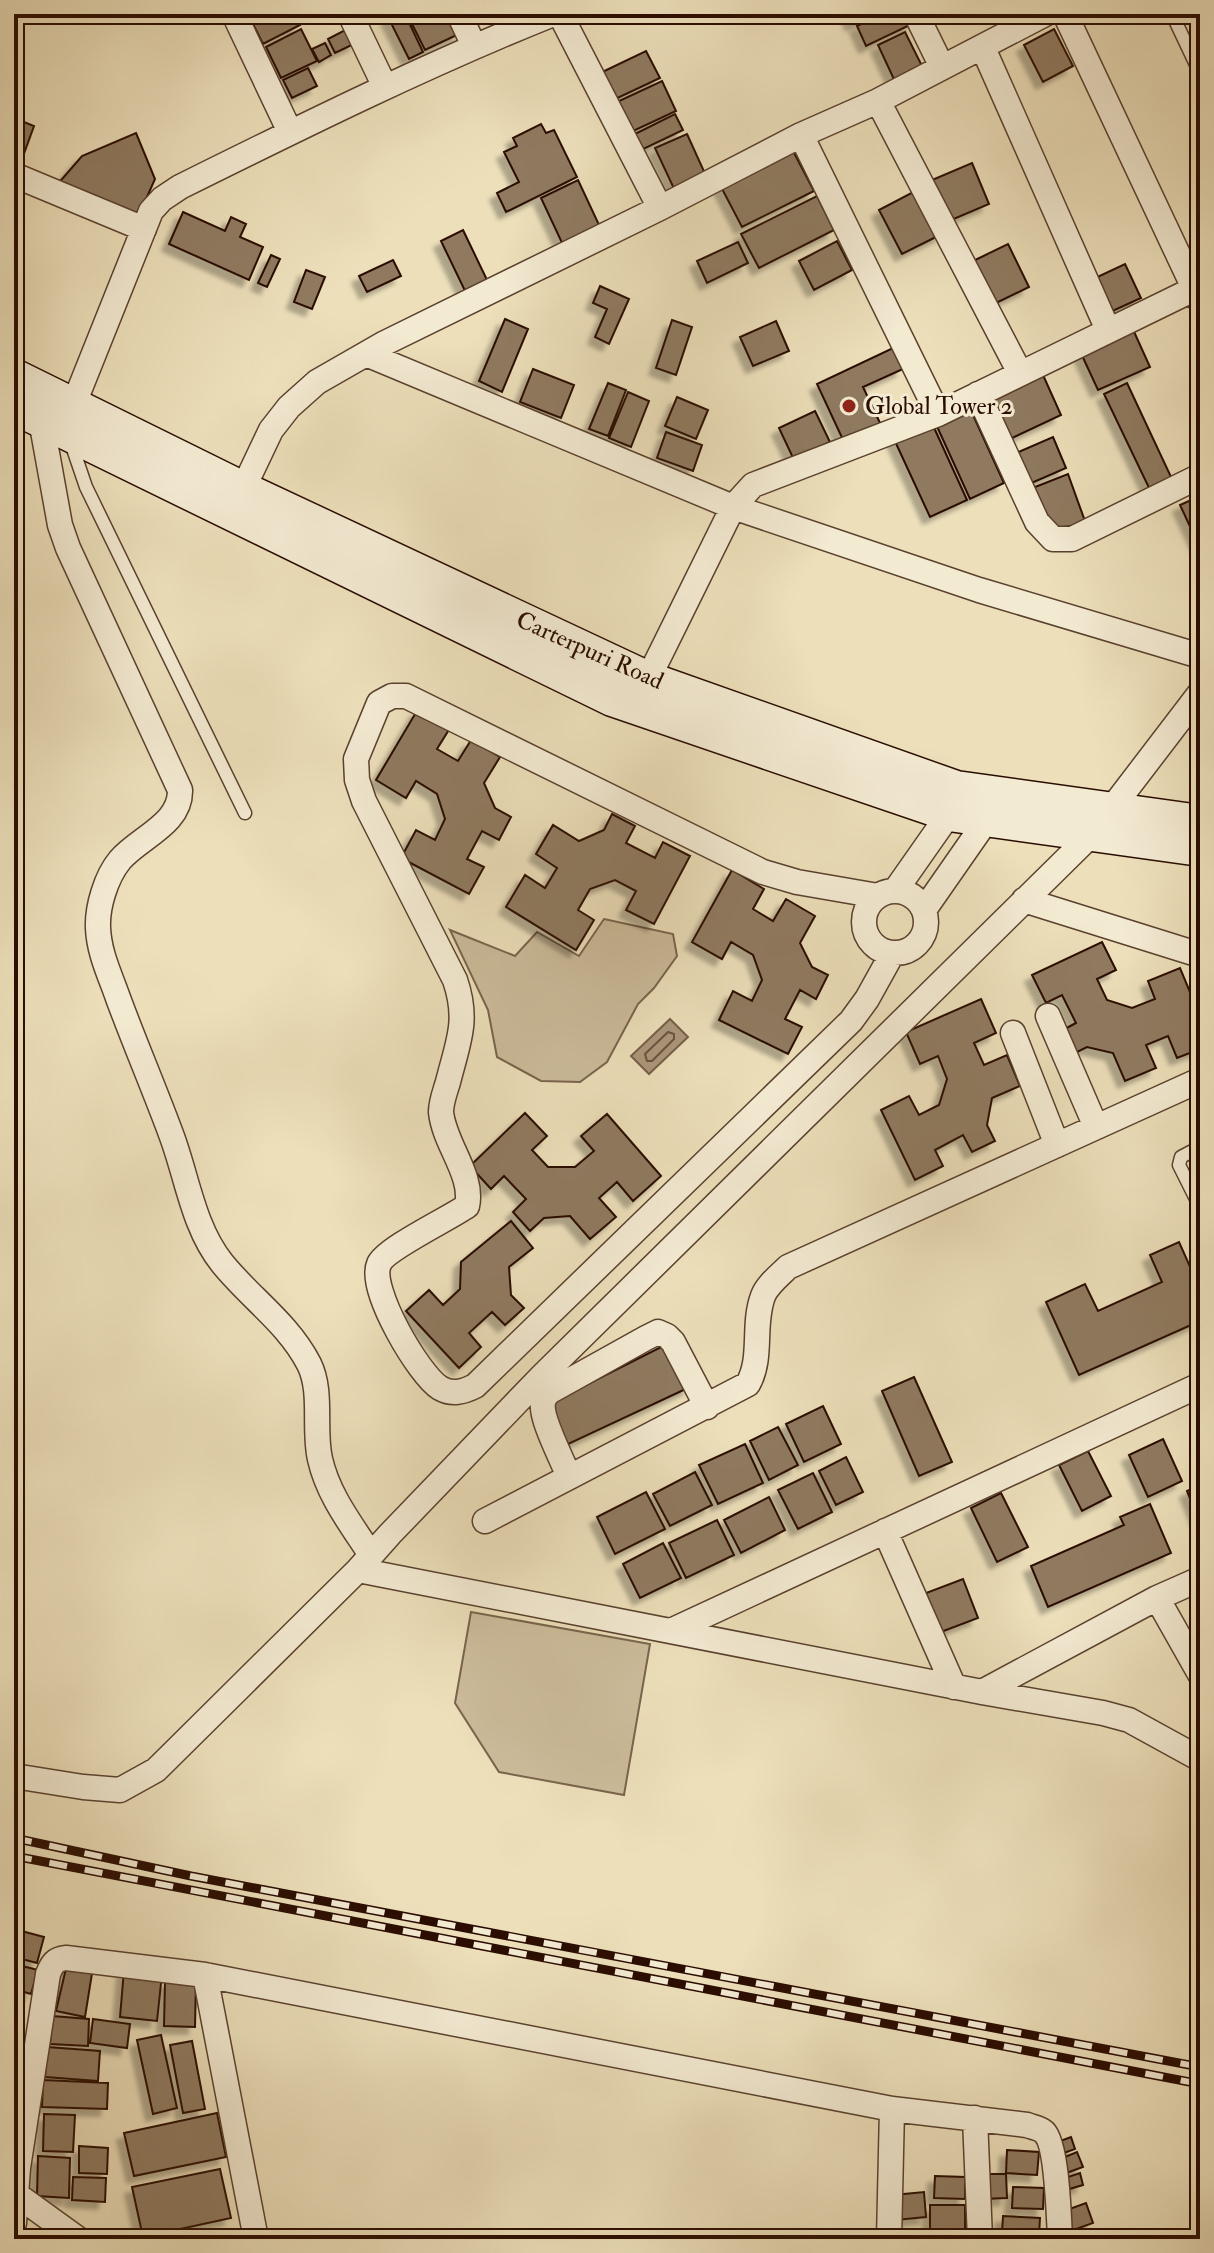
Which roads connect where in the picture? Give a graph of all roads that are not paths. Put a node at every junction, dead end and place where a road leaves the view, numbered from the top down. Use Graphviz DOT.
graph roads {
  1 [pos="234,14"];
  2 [pos="350,14"];
  3 [pos="459,14"];
  4 [pos="553,14"];
  5 [pos="560,14"];
  6 [pos="916,14"];
  7 [pos="1045,14"];
  8 [pos="1065,14"];
  9 [pos="1172,14"];
  10 [pos="474,46"];
  11 [pos="983,48"];
  12 [pos="942,67"];
  13 [pos="1200,73"];
  14 [pos="385,87"];
  15 [pos="878,101"];
  16 [pos="290,132"];
  17 [pos="801,135"];
  18 [pos="14,175"];
  19 [pos="660,208"];
  20 [pos="144,229"];
  21 [pos="1197,295"];
  22 [pos="1108,330"];
  23 [pos="366,354"];
  24 [pos="1020,373"];
  25 [pos="14,376"];
  26 [pos="978,394"];
  27 [pos="938,414"];
  28 [pos="49,417"];
  29 [pos="1200,476"];
  30 [pos="243,489"];
  31 [pos="733,507"];
  32 [pos="1200,656"];
  33 [pos="648,679"];
  34 [pos="1200,693"];
  35 [pos="953,801"];
  36 [pos="987,807"];
  37 [pos="245,813"];
  38 [pos="1103,820"];
  39 [pos="1200,822"];
  40 [pos="1200,849"];
  41 [pos="886,893"];
  42 [pos="1024,900"];
  43 [pos="924,910"];
  44 [pos="892,954"];
  45 [pos="1200,955"];
  46 [pos="1048,1016"];
  47 [pos="1013,1033"];
  48 [pos="1200,1080"];
  49 [pos="1096,1127"];
  50 [pos="1057,1145"];
  51 [pos="1200,1147"];
  52 [pos="1200,1207"];
  53 [pos="1200,1385"];
  54 [pos="707,1407"];
  55 [pos="569,1477"];
  56 [pos="485,1521"];
  57 [pos="885,1531"];
  58 [pos="365,1563"];
  59 [pos="1200,1579"];
  60 [pos="1157,1598"];
  61 [pos="673,1630"];
  62 [pos="1200,1674"];
  63 [pos="954,1687"];
  64 [pos="982,1692"];
  65 [pos="1200,1759"];
  66 [pos="14,1776"];
  67 [pos="205,1975"];
  68 [pos="892,2109"];
  69 [pos="975,2118"];
  70 [pos="16,2167"];
  71 [pos="17,2195"];
  72 [pos="14,2223"];
  73 [pos="78,2239"];
  74 [pos="256,2239"];
  75 [pos="889,2239"];
  76 [pos="980,2239"];
  77 [pos="1060,2239"];
  1 -- 16 [label="street"];
  2 -- 14 [label="street"];
  3 -- 10 [label="street"];
  4 -- 10 [label="street"];
  5 -- 19 [label="street"];
  6 -- 12 [label="street"];
  7 -- 11 [label="street"];
  8 -- 21 [label="street"];
  9 -- 13 [label="lane"];
  10 -- 14 [label="street"];
  11 -- 12 [label="street"];
  11 -- 22 [label="street"];
  12 -- 15 [label="street"];
  14 -- 16 [label="street"];
  15 -- 17 [label="street"];
  15 -- 24 [label="street"];
  16 -- 20 [label="street"];
  17 -- 19 [label="street"];
  17 -- 27 [label="street"];
  18 -- 20 [label="street"];
  19 -- 23 [label="street"];
  20 -- 28 [label="street"];
  21 -- 22 [label="street"];
  22 -- 24 [label="street"];
  23 -- 30 [label="street"];
  23 -- 31 [label="street"];
  24 -- 26 [label="street"];
  25 -- 28 [label="main road, Carterpuri Road"];
  26 -- 27 [label="street"];
  26 -- 29 [label="street"];
  27 -- 31 [label="street"];
  28 -- 30 [label="main road, Carterpuri Road"];
  28 -- 35 [label="main road, Carterpuri Road"];
  28 -- 37 [label="lane"];
  28 -- 58 [label="street"];
  30 -- 33 [label="main road, Carterpuri Road"];
  31 -- 32 [label="street"];
  31 -- 33 [label="street"];
  33 -- 35 [label="main road, Carterpuri Road"];
  34 -- 38 [label="street"];
  35 -- 36 [label="main road, Carterpuri Road"];
  35 -- 41 [label="street"];
  36 -- 38 [label="main road, Carterpuri Road"];
  36 -- 43 [label="street"];
  38 -- 39 [label="main road, Carterpuri Road"];
  38 -- 40 [label="main road, Carterpuri Road"];
  38 -- 42 [label="street"];
  41 -- 43 [label="street"];
  41 -- 44 [label="street"];
  41 -- 44 [label="street"];
  42 -- 45 [label="street"];
  42 -- 58 [label="street"];
  43 -- 44 [label="street"];
  46 -- 49 [label="street"];
  47 -- 50 [label="street"];
  48 -- 49 [label="street"];
  49 -- 50 [label="street"];
  50 -- 54 [label="street"];
  51 -- 52 [label="lane"];
  53 -- 57 [label="street"];
  54 -- 55 [label="street"];
  54 -- 55 [label="street"];
  55 -- 56 [label="street"];
  57 -- 61 [label="street"];
  57 -- 63 [label="street"];
  58 -- 61 [label="street"];
  58 -- 66 [label="street"];
  59 -- 60 [label="street"];
  60 -- 62 [label="street"];
  60 -- 64 [label="street"];
  61 -- 63 [label="street"];
  63 -- 64 [label="street"];
  64 -- 65 [label="street"];
  67 -- 68 [label="street"];
  67 -- 70 [label="street"];
  67 -- 74 [label="street"];
  68 -- 69 [label="street"];
  68 -- 75 [label="street"];
  69 -- 76 [label="street"];
  69 -- 77 [label="street"];
  70 -- 71 [label="street"];
  71 -- 72 [label="street"];
  71 -- 73 [label="street"];
}
